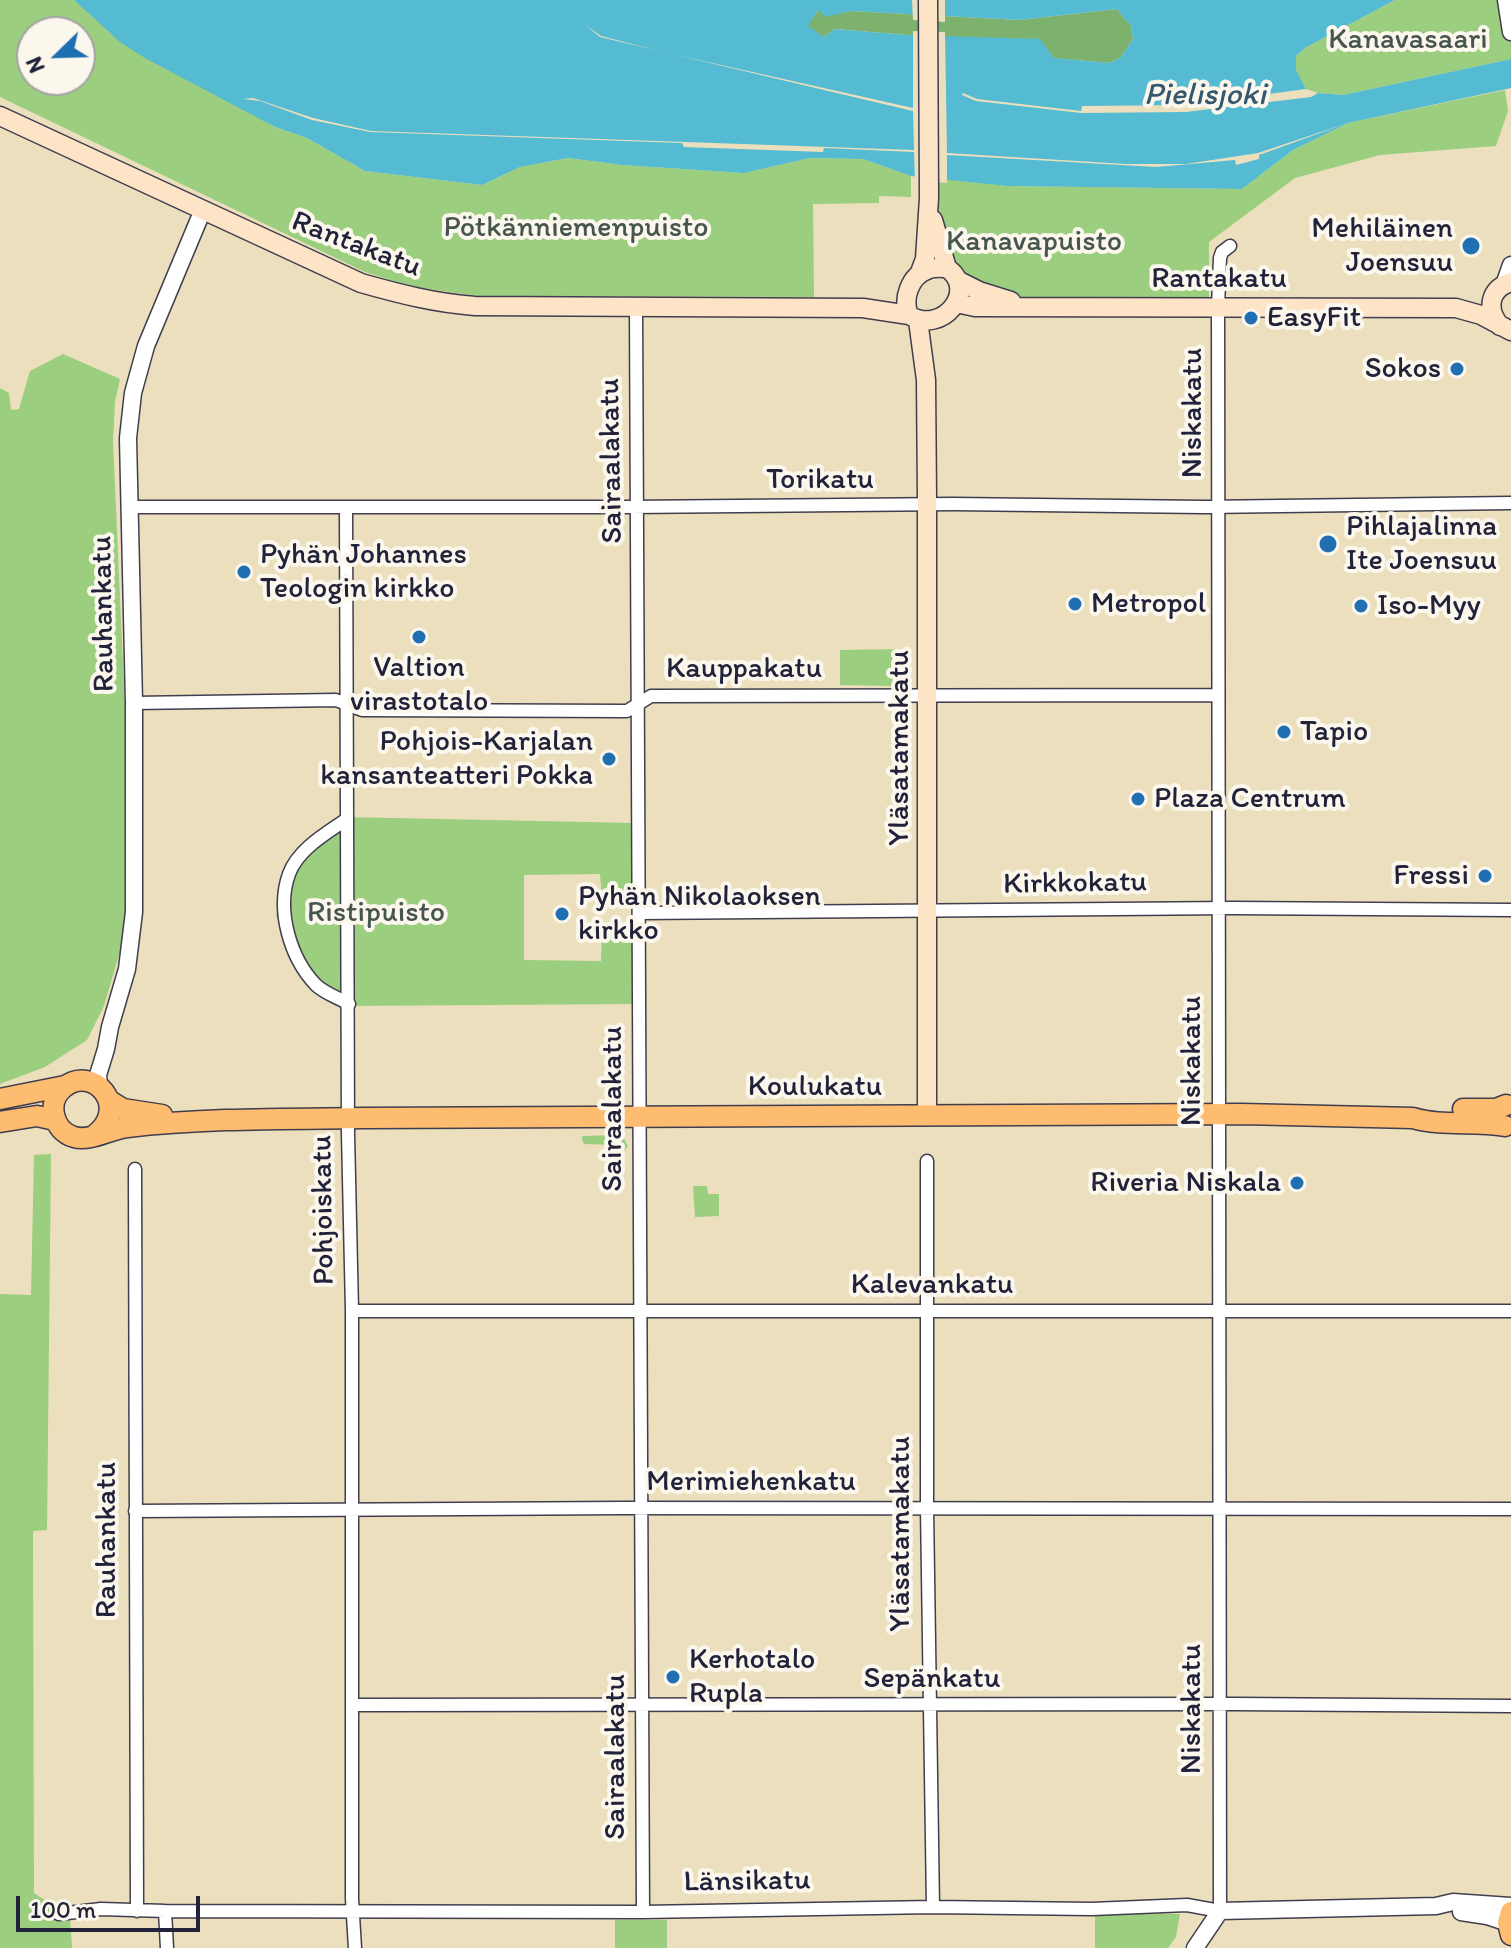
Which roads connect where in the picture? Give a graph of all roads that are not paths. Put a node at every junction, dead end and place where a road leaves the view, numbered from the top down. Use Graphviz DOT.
graph roads {
  1 [pos="928,0"];
  2 [pos="1506,0"];
  3 [pos="1511,32"];
  4 [pos="0,116"];
  5 [pos="929,200"];
  6 [pos="202,212"];
  7 [pos="1230,246"];
  8 [pos="1511,265"];
  9 [pos="953,274"];
  10 [pos="914,281"];
  11 [pos="1504,285"];
  12 [pos="956,303"];
  13 [pos="636,306"];
  14 [pos="1029,307"];
  15 [pos="1218,307"];
  16 [pos="863,308"];
  17 [pos="1456,308"];
  18 [pos="914,318"];
  19 [pos="939,319"];
  20 [pos="1505,329"];
  21 [pos="926,380"];
  22 [pos="1511,503"];
  23 [pos="927,505"];
  24 [pos="129,507"];
  25 [pos="639,507"];
  26 [pos="1219,507"];
  27 [pos="346,508"];
  28 [pos="929,695"];
  29 [pos="1217,695"];
  30 [pos="134,703"];
  31 [pos="639,704"];
  32 [pos="347,705"];
  33 [pos="347,819"];
  34 [pos="1218,908"];
  35 [pos="1511,910"];
  36 [pos="928,912"];
  37 [pos="639,913"];
  38 [pos="349,1004"];
  39 [pos="110,1027"];
  40 [pos="71,1084"];
  41 [pos="104,1094"];
  42 [pos="0,1099"];
  43 [pos="1218,1114"];
  44 [pos="927,1116"];
  45 [pos="1508,1116"];
  46 [pos="348,1118"];
  47 [pos="639,1118"];
  48 [pos="55,1120"];
  49 [pos="218,1120"];
  50 [pos="0,1122"];
  51 [pos="95,1135"];
  52 [pos="927,1161"];
  53 [pos="135,1169"];
  54 [pos="352,1311"];
  55 [pos="928,1311"];
  56 [pos="1217,1311"];
  57 [pos="1511,1311"];
  58 [pos="640,1312"];
  59 [pos="1219,1507"];
  60 [pos="927,1508"];
  61 [pos="640,1509"];
  62 [pos="1511,1509"];
  63 [pos="351,1510"];
  64 [pos="135,1511"];
  65 [pos="1219,1704"];
  66 [pos="352,1705"];
  67 [pos="642,1705"];
  68 [pos="929,1705"];
  69 [pos="1511,1706"];
  70 [pos="933,1907"];
  71 [pos="137,1911"];
  72 [pos="165,1911"];
  73 [pos="1220,1911"];
  74 [pos="353,1912"];
  75 [pos="643,1912"];
  76 [pos="59,1914"];
  77 [pos="1510,1919"];
  78 [pos="167,1948"];
  79 [pos="355,1948"];
  80 [pos="1195,1948"];
  1 -- 5 [label="main road"];
  2 -- 3 [label="street"];
  4 -- 6 [label="main road, Rantakatu"];
  5 -- 9 [label="main road"];
  5 -- 10 [label="main road"];
  6 -- 13 [label="main road, Rantakatu"];
  6 -- 24 [label="street, Rauhankatu"];
  7 -- 15 [label="street, Niskakatu"];
  8 -- 11 [label="street"];
  9 -- 10 [label="main road"];
  9 -- 12 [label="main road"];
  9 -- 14 [label="main road, Rantakatu"];
  10 -- 16 [label="main road, Rantakatu"];
  10 -- 18 [label="main road"];
  11 -- 17 [label="main road, Rantakatu"];
  11 -- 20 [label="main road"];
  12 -- 14 [label="main road, Rantakatu"];
  12 -- 19 [label="main road"];
  13 -- 16 [label="main road, Rantakatu"];
  13 -- 25 [label="street, Sairaalakatu"];
  14 -- 15 [label="main road, Rantakatu"];
  15 -- 17 [label="main road, Rantakatu"];
  15 -- 26 [label="street, Niskakatu"];
  16 -- 18 [label="main road, Rantakatu"];
  17 -- 20 [label="main road, Rantakatu"];
  18 -- 19 [label="main road"];
  18 -- 21 [label="main road, Yläsatamakatu"];
  19 -- 21 [label="main road, Yläsatamakatu"];
  21 -- 23 [label="main road, Yläsatamakatu"];
  22 -- 26 [label="street, Torikatu"];
  23 -- 25 [label="street, Torikatu"];
  23 -- 26 [label="street, Torikatu"];
  23 -- 28 [label="main road, Yläsatamakatu"];
  24 -- 27 [label="street, Torikatu"];
  24 -- 30 [label="street, Rauhankatu"];
  25 -- 27 [label="street, Torikatu"];
  25 -- 31 [label="street, Sairaalakatu"];
  26 -- 29 [label="street, Niskakatu"];
  27 -- 32 [label="street, Pohjoiskatu"];
  28 -- 29 [label="street, Kauppakatu"];
  28 -- 31 [label="street, Kauppakatu"];
  28 -- 36 [label="main road, Yläsatamakatu"];
  29 -- 34 [label="street, Niskakatu"];
  30 -- 32 [label="street, Kauppakatu"];
  30 -- 39 [label="street, Rauhankatu"];
  31 -- 32 [label="street, Kauppakatu"];
  31 -- 37 [label="street, Sairaalakatu"];
  32 -- 33 [label="street, Pohjoiskatu"];
  33 -- 38 [label="street, Pohjoiskatu"];
  33 -- 38 [label="street"];
  34 -- 35 [label="street, Kirkkokatu"];
  34 -- 36 [label="street, Kirkkokatu"];
  34 -- 43 [label="street, Niskakatu"];
  36 -- 37 [label="street, Kirkkokatu"];
  36 -- 44 [label="main road, Yläsatamakatu"];
  37 -- 47 [label="street, Sairaalakatu"];
  38 -- 46 [label="street, Pohjoiskatu"];
  39 -- 40 [label="street, Rauhankatu"];
  39 -- 41 [label="street, Rauhankatu"];
  40 -- 41 [label="main road"];
  40 -- 42 [label="main road"];
  40 -- 48 [label="main road"];
  41 -- 49 [label="main road, Koulukatu"];
  41 -- 51 [label="main road"];
  43 -- 44 [label="main road, Koulukatu"];
  43 -- 45 [label="main road, Koulukatu"];
  43 -- 56 [label="street, Niskakatu"];
  44 -- 47 [label="main road, Koulukatu"];
  46 -- 47 [label="main road, Koulukatu"];
  46 -- 49 [label="main road, Koulukatu"];
  46 -- 54 [label="street, Pohjoiskatu"];
  47 -- 58 [label="street, Sairaalakatu"];
  48 -- 50 [label="main road"];
  48 -- 51 [label="main road"];
  49 -- 51 [label="main road, Koulukatu"];
  52 -- 55 [label="street, Yläsatamakatu"];
  53 -- 64 [label="street, Rauhankatu"];
  54 -- 58 [label="street, Kalevankatu"];
  54 -- 63 [label="street, Pohjoiskatu"];
  55 -- 56 [label="street, Kalevankatu"];
  55 -- 58 [label="street, Kalevankatu"];
  55 -- 60 [label="street, Yläsatamakatu"];
  56 -- 57 [label="street, Kalevankatu"];
  56 -- 59 [label="street, Niskakatu"];
  58 -- 61 [label="street, Sairaalakatu"];
  59 -- 60 [label="street, Merimiehenkatu"];
  59 -- 62 [label="street, Merimiehenkatu"];
  59 -- 65 [label="street, Niskakatu"];
  60 -- 61 [label="street, Merimiehenkatu"];
  60 -- 68 [label="street, Yläsatamakatu"];
  61 -- 63 [label="street, Merimiehenkatu"];
  61 -- 67 [label="street, Sairaalakatu"];
  63 -- 64 [label="street, Merimiehenkatu"];
  63 -- 66 [label="street, Pohjoiskatu"];
  64 -- 71 [label="street, Rauhankatu"];
  65 -- 68 [label="street, Sepänkatu"];
  65 -- 69 [label="street, Sepänkatu"];
  65 -- 73 [label="street, Niskakatu"];
  66 -- 67 [label="street, Sepänkatu"];
  66 -- 74 [label="street, Pohjoiskatu"];
  67 -- 68 [label="street, Sepänkatu"];
  67 -- 75 [label="street, Sairaalakatu"];
  68 -- 70 [label="street, Yläsatamakatu"];
  70 -- 73 [label="street, Länsikatu"];
  70 -- 75 [label="street, Länsikatu"];
  71 -- 72 [label="street, Länsikatu"];
  71 -- 76 [label="street, Länsikatu"];
  72 -- 74 [label="street, Länsikatu"];
  72 -- 78 [label="street"];
  73 -- 77 [label="street, Länsikatu"];
  73 -- 80 [label="street"];
  74 -- 75 [label="street, Länsikatu"];
  74 -- 79 [label="street, Pohjoiskatu"];
}
